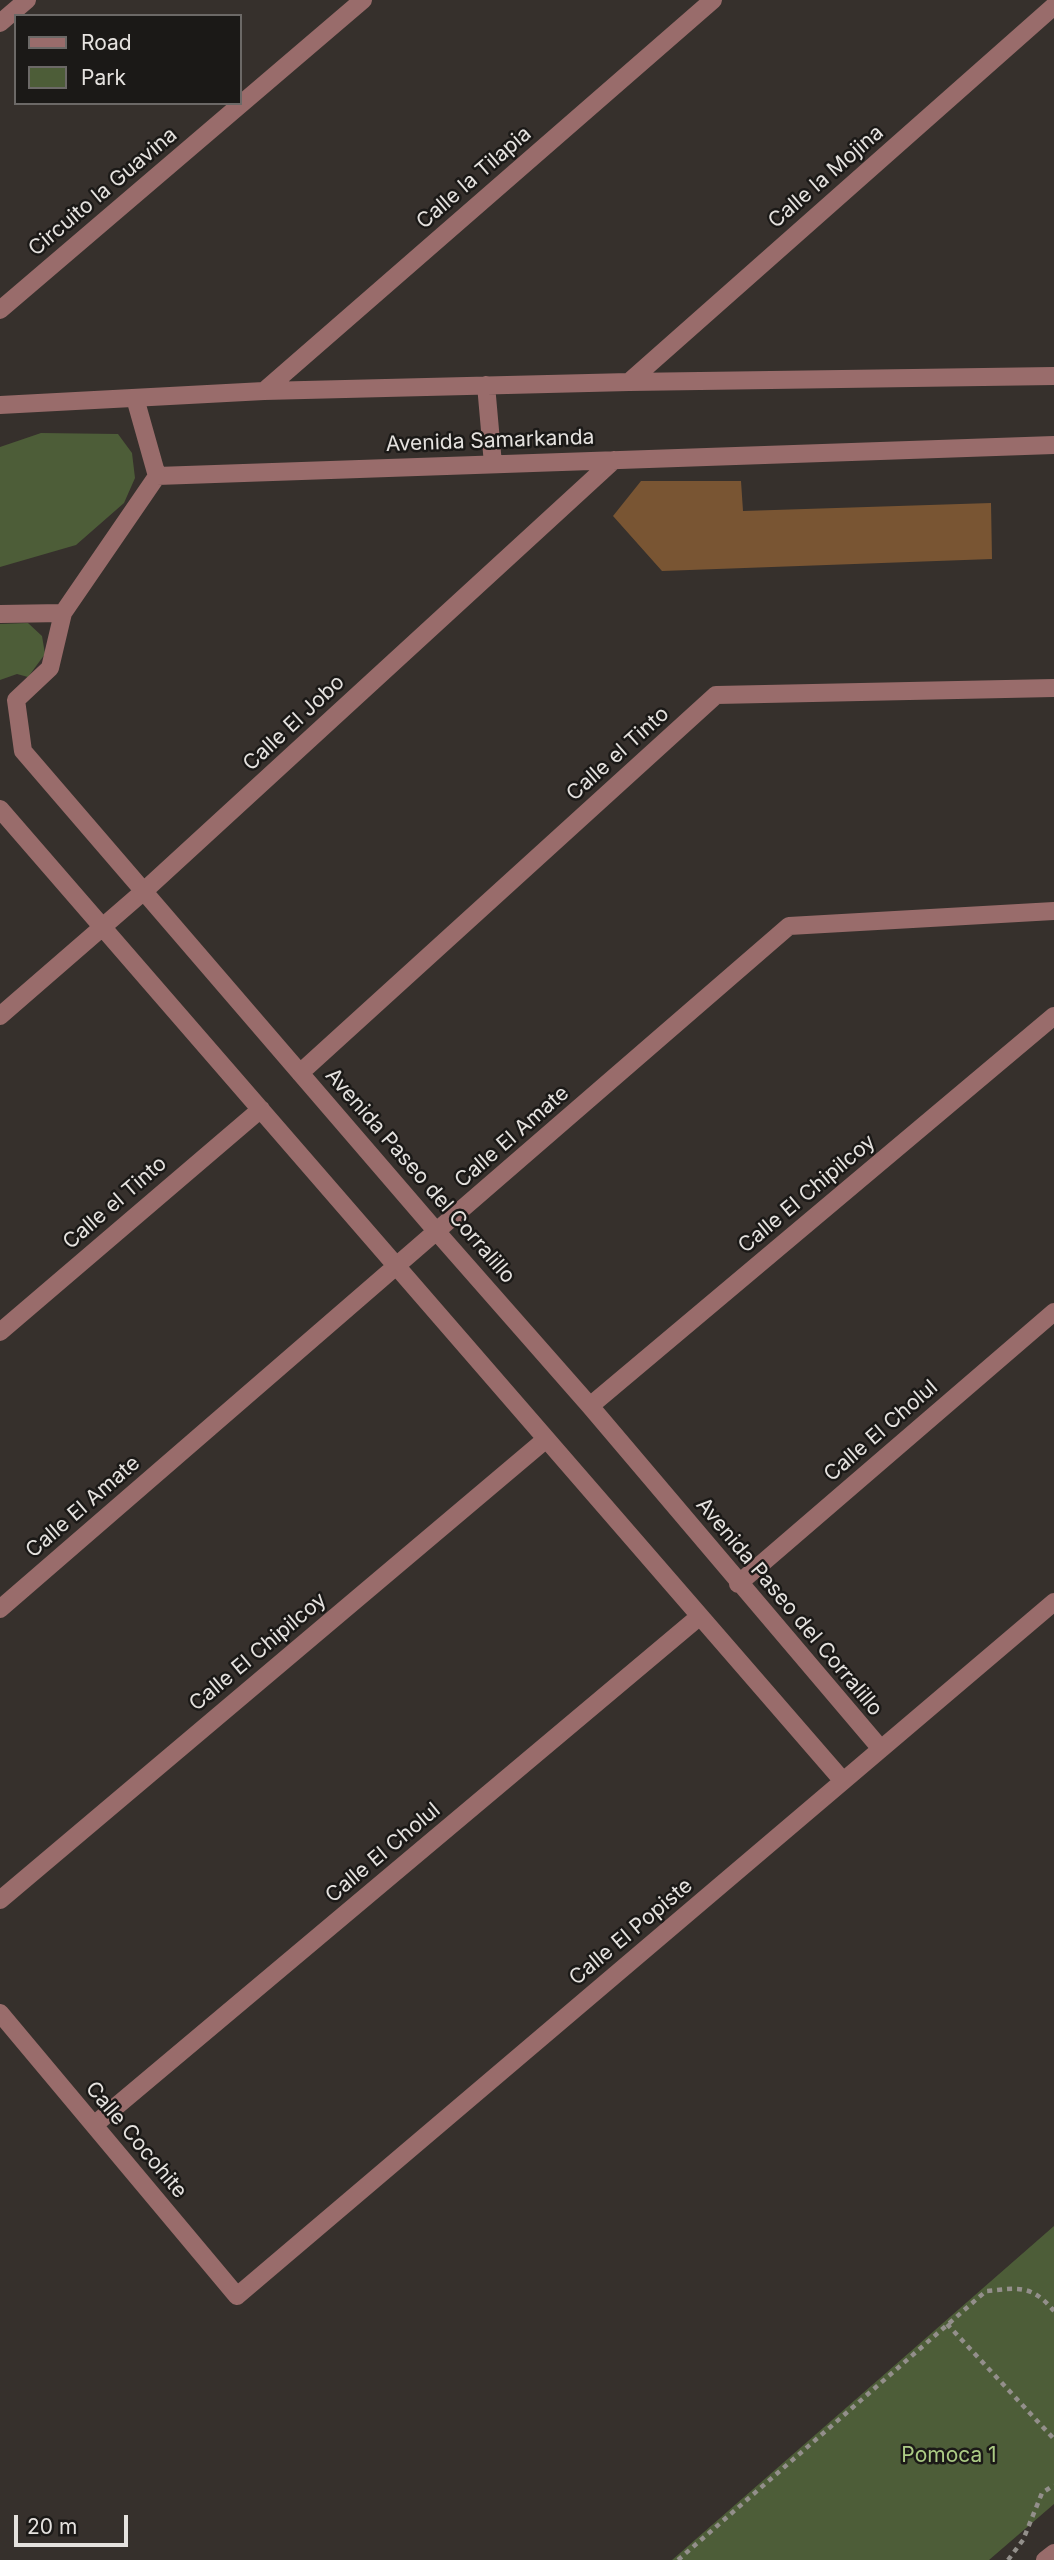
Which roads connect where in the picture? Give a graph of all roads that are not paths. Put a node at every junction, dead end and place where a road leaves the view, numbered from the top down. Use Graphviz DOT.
graph roads {
  1 [pos="27,0"];
  2 [pos="363,0"];
  3 [pos="713,0"];
  4 [pos="1054,6"];
  5 [pos="0,23"];
  6 [pos="242,103"];
  7 [pos="240,105"];
  8 [pos="0,310"];
  9 [pos="1054,376"];
  10 [pos="629,382"];
  11 [pos="486,385"];
  12 [pos="264,391"];
  13 [pos="135,398"];
  14 [pos="0,405"];
  15 [pos="1054,445"];
  16 [pos="614,460"];
  17 [pos="494,464"];
  18 [pos="157,476"];
  19 [pos="62,613"];
  20 [pos="0,614"];
  21 [pos="1054,688"];
  22 [pos="0,809"];
  23 [pos="144,891"];
  24 [pos="1054,911"];
  25 [pos="103,927"];
  26 [pos="0,1016"];
  27 [pos="1054,1016"];
  28 [pos="300,1073"];
  29 [pos="261,1109"];
  30 [pos="437,1232"];
  31 [pos="397,1267"];
  32 [pos="1054,1312"];
  33 [pos="0,1332"];
  34 [pos="590,1406"];
  35 [pos="545,1440"];
  36 [pos="738,1584"];
  37 [pos="1054,1602"];
  38 [pos="0,1609"];
  39 [pos="701,1616"];
  40 [pos="881,1749"];
  41 [pos="843,1782"];
  42 [pos="0,1900"];
  43 [pos="0,2013"];
  44 [pos="94,2125"];
  45 [pos="237,2296"];
  46 [pos="1054,2553"];
  47 [pos="1045,2560"];
  1 -- 5 [label="street"];
  2 -- 6 [label="street, Circuito la Guavina"];
  3 -- 12 [label="street, Calle la Tilapia"];
  4 -- 10 [label="street, Calle la Mojina"];
  7 -- 8 [label="street, Circuito la Guavina"];
  9 -- 10 [label="street"];
  10 -- 11 [label="street"];
  11 -- 12 [label="street"];
  11 -- 17 [label="street"];
  12 -- 13 [label="street"];
  13 -- 14 [label="street"];
  13 -- 18 [label="street"];
  15 -- 16 [label="street, Avenida Samarkanda"];
  16 -- 17 [label="street, Avenida Samarkanda"];
  16 -- 23 [label="street, Calle El Jobo"];
  17 -- 18 [label="street, Avenida Samarkanda"];
  18 -- 19 [label="street"];
  19 -- 20 [label="street"];
  19 -- 23 [label="street, Avenida Paseo del Corralillo"];
  21 -- 28 [label="street, Calle el Tinto"];
  22 -- 25 [label="street"];
  23 -- 25 [label="street, Calle El Jobo"];
  23 -- 28 [label="street, Avenida Paseo del Corralillo"];
  24 -- 30 [label="street, Calle El Amate"];
  25 -- 26 [label="street, Calle El Jobo"];
  25 -- 29 [label="street"];
  27 -- 34 [label="street, Calle El Chipilcoy"];
  28 -- 30 [label="street, Avenida Paseo del Corralillo"];
  29 -- 31 [label="street"];
  29 -- 33 [label="street, Calle el Tinto"];
  30 -- 31 [label="street, Calle El Amate"];
  30 -- 34 [label="street, Avenida Paseo del Corralillo"];
  31 -- 35 [label="street"];
  31 -- 38 [label="street, Calle El Amate"];
  32 -- 36 [label="street, Calle El Cholul"];
  34 -- 36 [label="street, Avenida Paseo del Corralillo"];
  35 -- 39 [label="street"];
  35 -- 42 [label="street, Calle El Chipilcoy"];
  36 -- 40 [label="street, Avenida Paseo del Corralillo"];
  37 -- 40 [label="street, Calle El Popiste"];
  39 -- 41 [label="street"];
  39 -- 44 [label="street, Calle El Cholul"];
  40 -- 41 [label="street, Calle El Popiste"];
  41 -- 45 [label="street, Calle El Popiste"];
  43 -- 44 [label="street, Calle Cocohite"];
  44 -- 45 [label="street, Calle Cocohite"];
  46 -- 47 [label="street"];
}
